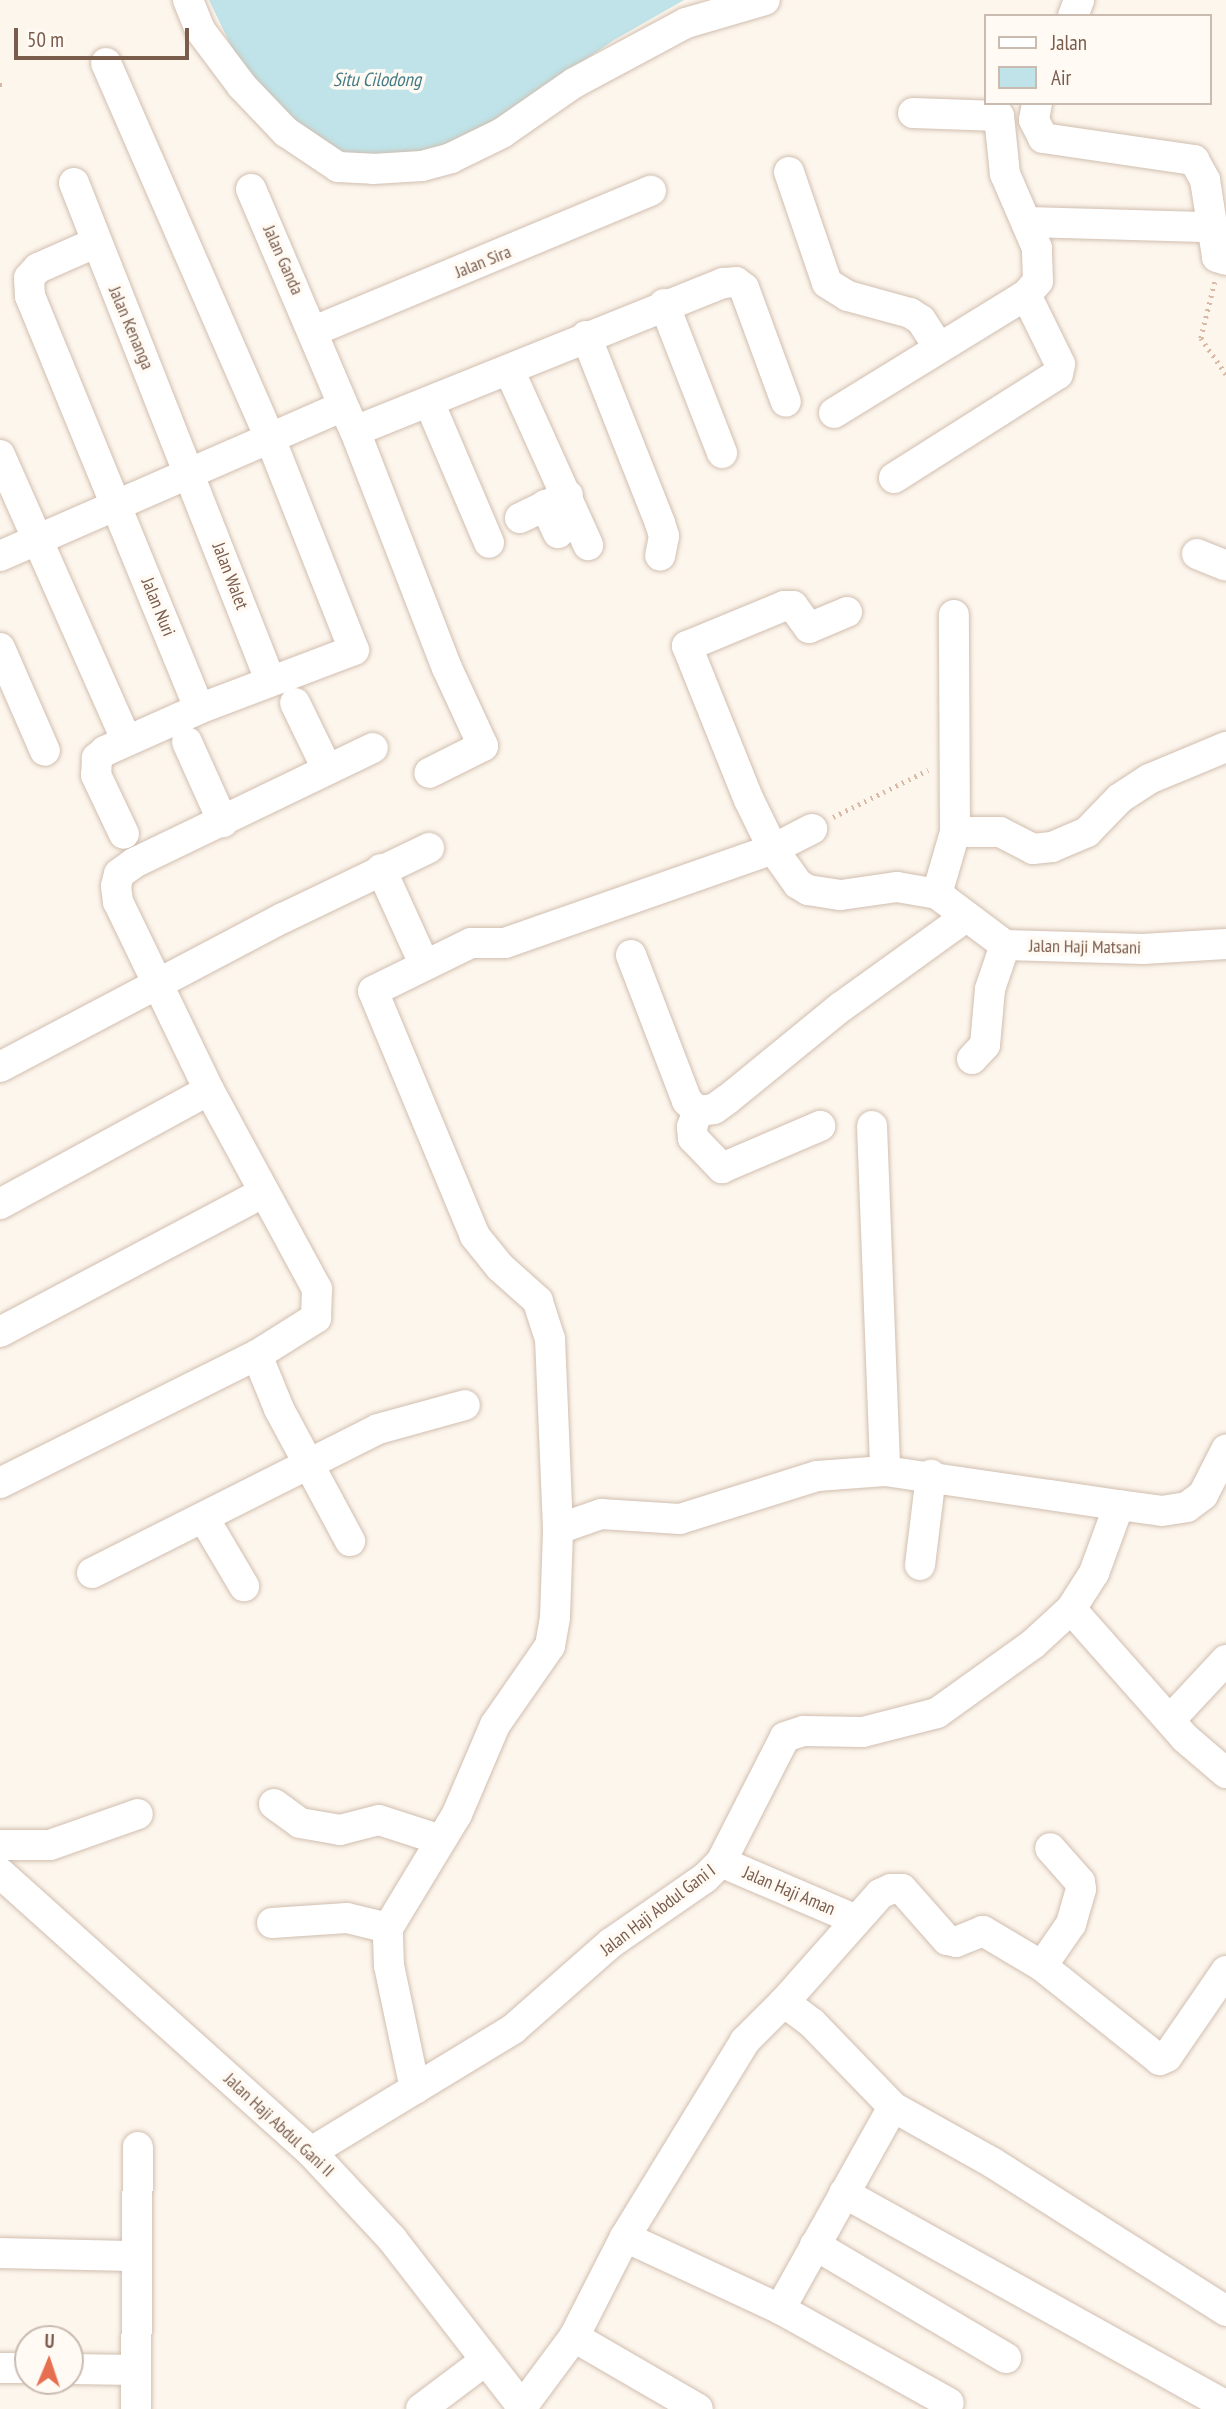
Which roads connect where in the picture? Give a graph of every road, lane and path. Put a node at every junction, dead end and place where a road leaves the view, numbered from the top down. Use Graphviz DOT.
graph roads {
  1 [pos="188,0"];
  2 [pos="765,0"];
  3 [pos="106,62"];
  4 [pos="0,85"];
  5 [pos="7,85"];
  6 [pos="1037,105"];
  7 [pos="913,113"];
  8 [pos="789,172"];
  9 [pos="74,183"];
  10 [pos="251,189"];
  11 [pos="652,191"];
  12 [pos="1028,222"];
  13 [pos="1212,226"];
  14 [pos="95,243"];
  15 [pos="1221,258"];
  16 [pos="1026,295"];
  17 [pos="664,304"];
  18 [pos="314,331"];
  19 [pos="586,336"];
  20 [pos="938,346"];
  21 [pos="510,372"];
  22 [pos="1226,374"];
  23 [pos="429,402"];
  24 [pos="786,402"];
  25 [pos="834,413"];
  26 [pos="350,421"];
  27 [pos="271,438"];
  28 [pos="722,453"];
  29 [pos="0,455"];
  30 [pos="191,471"];
  31 [pos="894,478"];
  32 [pos="117,505"];
  33 [pos="544,506"];
  34 [pos="558,533"];
  35 [pos="38,539"];
  36 [pos="489,543"];
  37 [pos="588,544"];
  38 [pos="1197,554"];
  39 [pos="0,556"];
  40 [pos="660,556"];
  41 [pos="1226,566"];
  42 [pos="847,612"];
  43 [pos="954,615"];
  44 [pos="0,648"];
  45 [pos="270,680"];
  46 [pos="295,703"];
  47 [pos="199,709"];
  48 [pos="126,740"];
  49 [pos="187,742"];
  50 [pos="958,744"];
  51 [pos="1226,747"];
  52 [pos="373,748"];
  53 [pos="45,751"];
  54 [pos="327,769"];
  55 [pos="429,773"];
  56 [pos="223,822"];
  57 [pos="812,829"];
  58 [pos="956,832"];
  59 [pos="124,834"];
  60 [pos="429,848"];
  61 [pos="772,849"];
  62 [pos="381,869"];
  63 [pos="937,894"];
  64 [pos="966,917"];
  65 [pos="1005,944"];
  66 [pos="1226,944"];
  67 [pos="631,956"];
  68 [pos="424,964"];
  69 [pos="157,983"];
  70 [pos="972,1059"];
  71 [pos="0,1067"];
  72 [pos="209,1090"];
  73 [pos="698,1111"];
  74 [pos="820,1126"];
  75 [pos="872,1126"];
  76 [pos="261,1193"];
  77 [pos="0,1204"];
  78 [pos="0,1332"];
  79 [pos="257,1354"];
  80 [pos="465,1405"];
  81 [pos="1224,1463"];
  82 [pos="308,1464"];
  83 [pos="885,1471"];
  84 [pos="932,1475"];
  85 [pos="7,1480"];
  86 [pos="1119,1505"];
  87 [pos="205,1520"];
  88 [pos="558,1530"];
  89 [pos="350,1541"];
  90 [pos="920,1565"];
  91 [pos="92,1573"];
  92 [pos="244,1586"];
  93 [pos="1071,1609"];
  94 [pos="1226,1660"];
  95 [pos="1170,1720"];
  96 [pos="1226,1773"];
  97 [pos="274,1804"];
  98 [pos="138,1814"];
  99 [pos="441,1840"];
  100 [pos="0,1845"];
  101 [pos="1050,1848"];
  102 [pos="721,1862"];
  103 [pos="0,1873"];
  104 [pos="856,1920"];
  105 [pos="272,1923"];
  106 [pos="388,1928"];
  107 [pos="1042,1966"];
  108 [pos="1226,1971"];
  109 [pos="784,2002"];
  110 [pos="415,2089"];
  111 [pos="893,2107"];
  112 [pos="138,2147"];
  113 [pos="311,2152"];
  114 [pos="844,2193"];
  115 [pos="625,2237"];
  116 [pos="815,2245"];
  117 [pos="0,2253"];
  118 [pos="137,2256"];
  119 [pos="780,2309"];
  120 [pos="1226,2311"];
  121 [pos="574,2337"];
  122 [pos="1006,2358"];
  123 [pos="486,2360"];
  124 [pos="84,2369"];
  125 [pos="136,2370"];
  126 [pos="949,2403"];
  127 [pos="523,2408"];
  128 [pos="1226,2408"];
  129 [pos="136,2409"];
  130 [pos="421,2409"];
  131 [pos="698,2409"];
  1 -- 2 [label="street"];
  3 -- 27 [label="street"];
  4 -- 5 [label="path"];
  6 -- 13 [label="street"];
  7 -- 12 [label="street"];
  8 -- 20 [label="street"];
  9 -- 14 [label="street, Jalan Kenanga"];
  10 -- 18 [label="street, Jalan Ganda"];
  11 -- 18 [label="street, Jalan Sira"];
  12 -- 13 [label="street"];
  12 -- 16 [label="street"];
  13 -- 15 [label="street"];
  14 -- 30 [label="street, Jalan Kenanga"];
  14 -- 32 [label="street, Jalan Nuri"];
  15 -- 22 [label="path"];
  16 -- 20 [label="street"];
  16 -- 31 [label="street"];
  17 -- 19 [label="street"];
  17 -- 24 [label="street"];
  17 -- 28 [label="street"];
  18 -- 26 [label="street, Jalan Ganda"];
  19 -- 21 [label="street"];
  19 -- 40 [label="street"];
  20 -- 25 [label="street"];
  21 -- 23 [label="street"];
  21 -- 33 [label="street"];
  23 -- 26 [label="street"];
  23 -- 36 [label="street"];
  26 -- 27 [label="street"];
  26 -- 55 [label="street, Jalan Ganda"];
  27 -- 30 [label="street"];
  27 -- 45 [label="street"];
  29 -- 35 [label="street"];
  30 -- 32 [label="street"];
  30 -- 45 [label="street, Jalan Walet"];
  32 -- 35 [label="street"];
  32 -- 47 [label="street, Jalan Nuri"];
  33 -- 34 [label="street"];
  33 -- 37 [label="street"];
  35 -- 39 [label="street"];
  35 -- 48 [label="street"];
  38 -- 41 [label="street"];
  42 -- 61 [label="street, Jalan Haji Matsani"];
  43 -- 50 [label="street"];
  44 -- 53 [label="street"];
  45 -- 47 [label="street"];
  46 -- 54 [label="street"];
  47 -- 48 [label="street"];
  48 -- 59 [label="street"];
  49 -- 56 [label="street"];
  50 -- 57 [label="path"];
  50 -- 58 [label="street"];
  51 -- 58 [label="street"];
  52 -- 54 [label="street"];
  54 -- 56 [label="street"];
  56 -- 69 [label="street"];
  57 -- 61 [label="street"];
  58 -- 63 [label="street"];
  60 -- 62 [label="street"];
  61 -- 63 [label="street, Jalan Haji Matsani"];
  61 -- 68 [label="street"];
  62 -- 68 [label="street"];
  62 -- 69 [label="street"];
  63 -- 64 [label="street, Jalan Haji Matsani"];
  64 -- 65 [label="street, Jalan Haji Matsani"];
  64 -- 73 [label="street"];
  65 -- 66 [label="street, Jalan Haji Matsani"];
  65 -- 70 [label="street"];
  67 -- 73 [label="street"];
  68 -- 88 [label="street"];
  69 -- 71 [label="street"];
  69 -- 72 [label="street"];
  72 -- 76 [label="street"];
  72 -- 77 [label="street"];
  73 -- 74 [label="street"];
  75 -- 83 [label="street"];
  76 -- 78 [label="street"];
  76 -- 79 [label="street"];
  79 -- 82 [label="street"];
  79 -- 85 [label="street"];
  80 -- 82 [label="street"];
  81 -- 86 [label="street"];
  82 -- 87 [label="street"];
  82 -- 89 [label="street"];
  83 -- 84 [label="street"];
  83 -- 88 [label="street"];
  84 -- 86 [label="street"];
  84 -- 90 [label="street"];
  86 -- 93 [label="street, Jalan Haji Abdul Gani I"];
  87 -- 91 [label="street"];
  87 -- 92 [label="street"];
  88 -- 99 [label="street"];
  93 -- 95 [label="street"];
  93 -- 102 [label="street, Jalan Haji Abdul Gani I"];
  94 -- 95 [label="street"];
  95 -- 96 [label="street"];
  97 -- 99 [label="street"];
  98 -- 100 [label="street"];
  99 -- 106 [label="street"];
  101 -- 107 [label="street"];
  102 -- 104 [label="street, Jalan Haji Aman"];
  102 -- 110 [label="street, Jalan Haji Abdul Gani I"];
  103 -- 113 [label="street, Jalan Haji Abdul Gani II"];
  104 -- 107 [label="street"];
  104 -- 109 [label="street"];
  105 -- 106 [label="street"];
  106 -- 110 [label="street"];
  107 -- 108 [label="street"];
  109 -- 111 [label="street"];
  109 -- 115 [label="street"];
  110 -- 113 [label="street, Jalan Haji Abdul Gani I"];
  111 -- 114 [label="street"];
  111 -- 120 [label="street"];
  112 -- 118 [label="street"];
  113 -- 123 [label="street, Jalan Haji Abdul Gani II"];
  114 -- 116 [label="street"];
  114 -- 128 [label="street"];
  115 -- 119 [label="street"];
  115 -- 121 [label="street"];
  116 -- 119 [label="street"];
  116 -- 122 [label="street"];
  117 -- 118 [label="street"];
  118 -- 125 [label="street"];
  119 -- 126 [label="street"];
  121 -- 127 [label="street"];
  121 -- 131 [label="street"];
  123 -- 127 [label="street, Jalan Haji Abdul Gani II"];
  123 -- 130 [label="street"];
  124 -- 125 [label="street"];
  125 -- 129 [label="street"];
}
